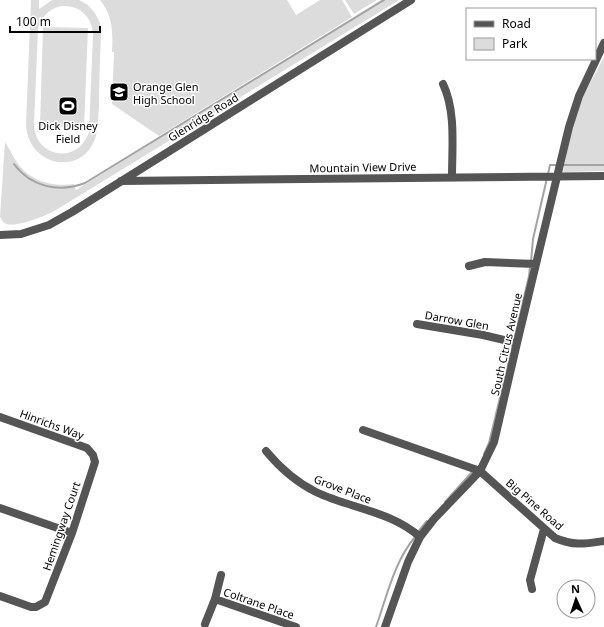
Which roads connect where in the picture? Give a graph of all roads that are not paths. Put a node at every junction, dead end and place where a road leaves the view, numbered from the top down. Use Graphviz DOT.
graph roads {
  1 [pos="411,0"];
  2 [pos="604,43"];
  3 [pos="596,60"];
  4 [pos="596,60"];
  5 [pos="443,84"];
  6 [pos="558,176"];
  7 [pos="604,176"];
  8 [pos="452,177"];
  9 [pos="122,181"];
  10 [pos="0,235"];
  11 [pos="536,264"];
  12 [pos="469,266"];
  13 [pos="417,324"];
  14 [pos="516,343"];
  15 [pos="0,417"];
  16 [pos="363,430"];
  17 [pos="266,451"];
  18 [pos="93,455"];
  19 [pos="480,471"];
  20 [pos="0,508"];
  21 [pos="544,529"];
  22 [pos="72,533"];
  23 [pos="420,537"];
  24 [pos="604,541"];
  25 [pos="221,575"];
  26 [pos="532,589"];
  27 [pos="0,596"];
  28 [pos="215,599"];
  29 [pos="205,624"];
  30 [pos="296,627"];
  31 [pos="385,627"];
  1 -- 9 [label="street, Glenridge Road"];
  2 -- 3 [label="street, South Citrus Avenue"];
  4 -- 6 [label="street, South Citrus Avenue"];
  5 -- 8 [label="street"];
  6 -- 7 [label="street, Mountain View Drive"];
  6 -- 8 [label="street, Mountain View Drive"];
  6 -- 11 [label="street, South Citrus Avenue"];
  8 -- 9 [label="street, Mountain View Drive"];
  9 -- 10 [label="street, Glenridge Road"];
  11 -- 12 [label="street"];
  11 -- 14 [label="street, South Citrus Avenue"];
  13 -- 14 [label="street, Darrow Glen"];
  14 -- 19 [label="street, South Citrus Avenue"];
  15 -- 18 [label="street, Hinrichs Way"];
  16 -- 19 [label="street"];
  17 -- 23 [label="street, Grove Place"];
  18 -- 22 [label="street, Hemingway Court"];
  19 -- 21 [label="street, Big Pine Road"];
  19 -- 23 [label="street, South Citrus Avenue"];
  20 -- 22 [label="street"];
  21 -- 24 [label="street, Big Pine Road"];
  21 -- 26 [label="street"];
  22 -- 27 [label="street, Hemingway Court"];
  23 -- 31 [label="street, South Citrus Avenue"];
  25 -- 28 [label="street"];
  28 -- 29 [label="street"];
  28 -- 30 [label="street, Coltrane Place"];
}
